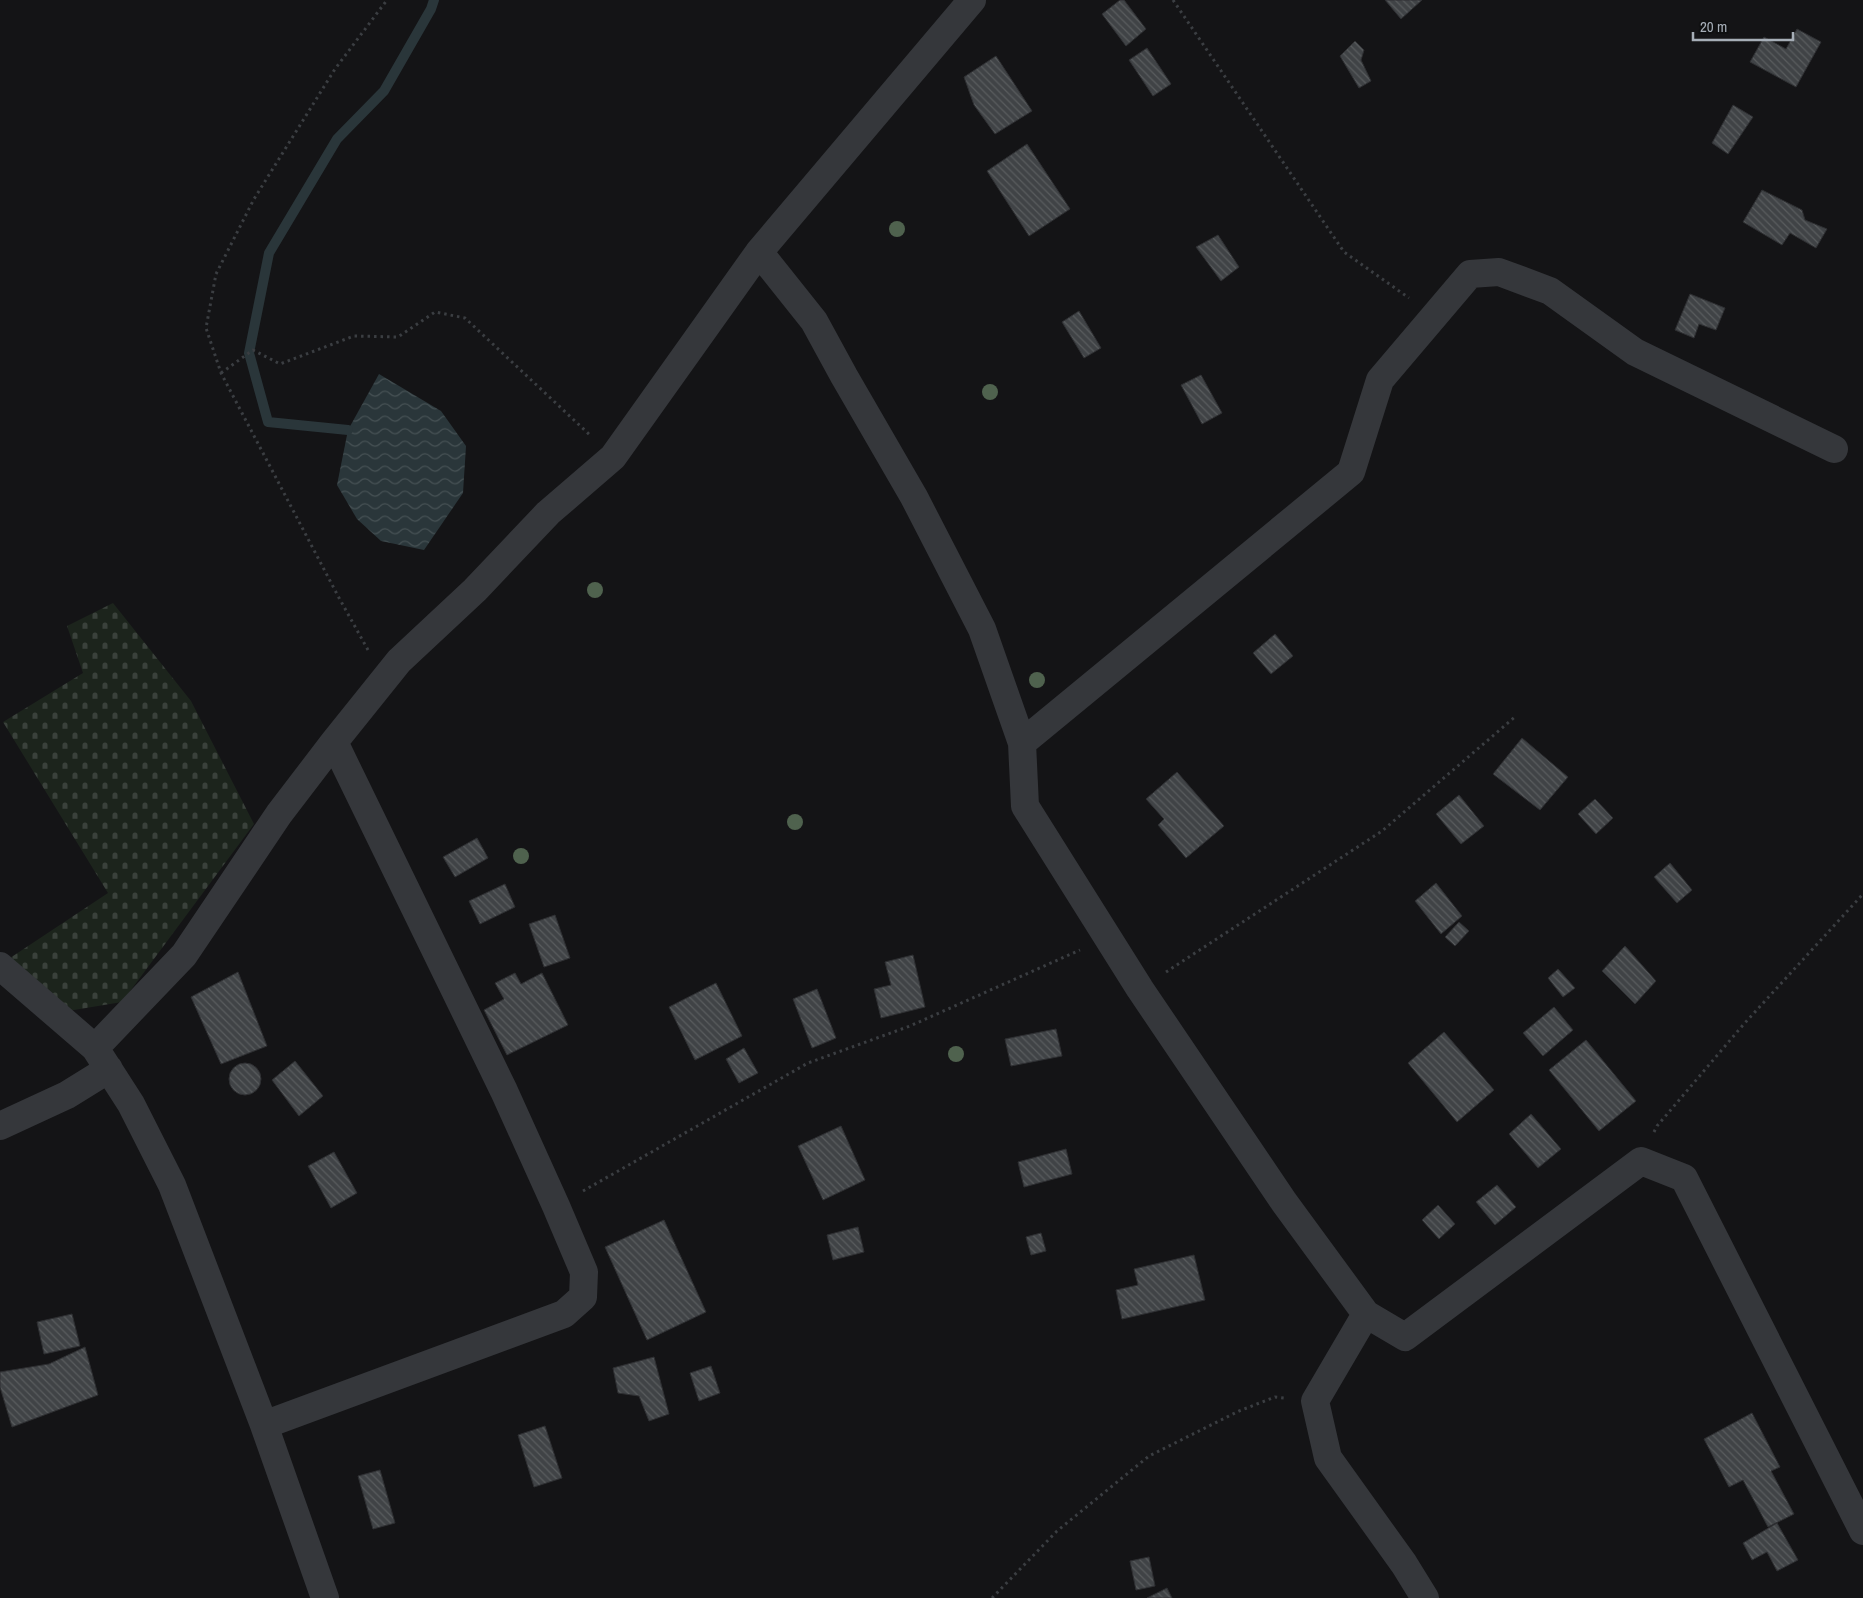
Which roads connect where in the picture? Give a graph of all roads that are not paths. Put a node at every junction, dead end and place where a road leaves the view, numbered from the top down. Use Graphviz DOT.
graph roads {
  1 [pos="972,0"];
  2 [pos="759,252"];
  3 [pos="1834,449"];
  4 [pos="334,742"];
  5 [pos="1022,743"];
  6 [pos="0,966"];
  7 [pos="102,1059"];
  8 [pos="0,1126"];
  9 [pos="1366,1314"];
  10 [pos="264,1425"];
  11 [pos="1863,1531"];
  12 [pos="325,1598"];
  13 [pos="1425,1598"];
  1 -- 2 [label="street"];
  2 -- 4 [label="street"];
  2 -- 5 [label="street"];
  3 -- 5 [label="street"];
  4 -- 7 [label="street"];
  4 -- 10 [label="street"];
  5 -- 9 [label="street"];
  6 -- 7 [label="street"];
  7 -- 8 [label="street"];
  7 -- 10 [label="street"];
  9 -- 11 [label="street"];
  9 -- 13 [label="street"];
  10 -- 12 [label="street"];
}
